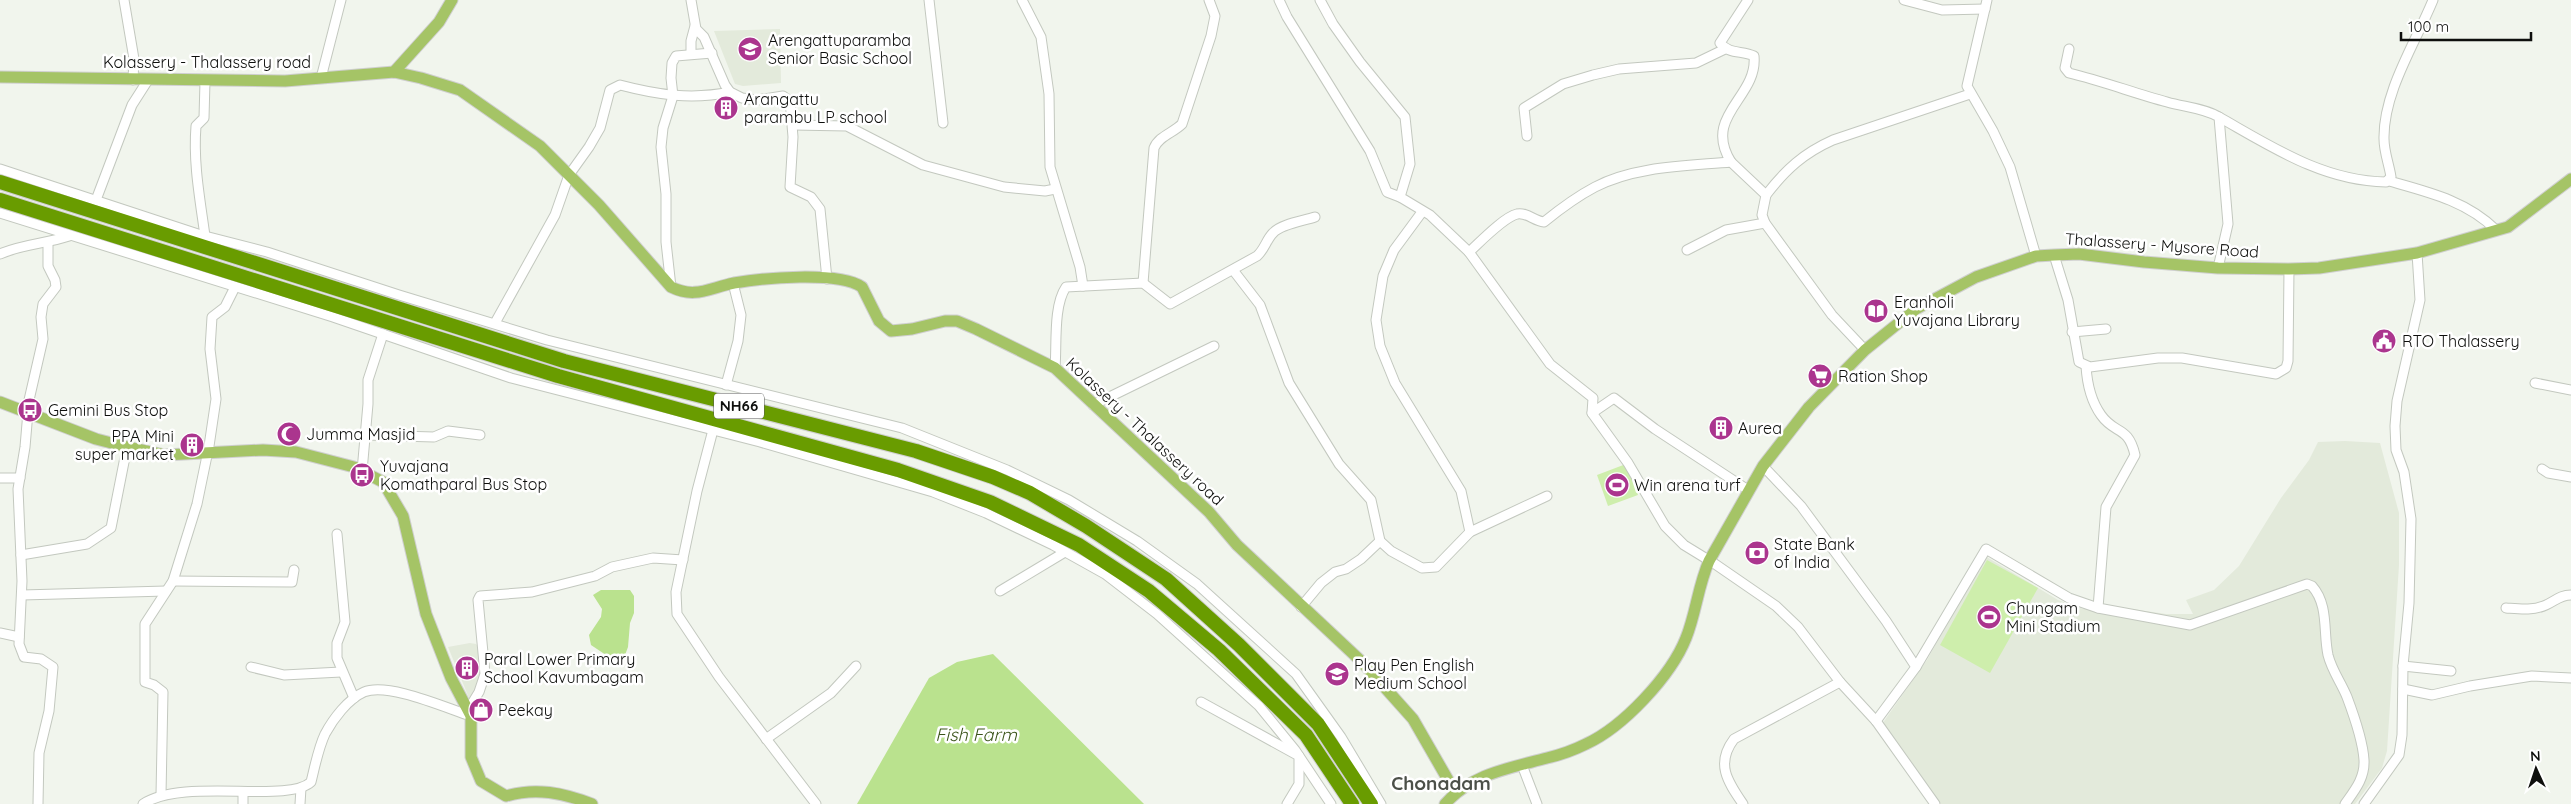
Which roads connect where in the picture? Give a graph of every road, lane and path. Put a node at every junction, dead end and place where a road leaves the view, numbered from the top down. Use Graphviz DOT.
graph roads {
  1 [pos="124,0"];
  2 [pos="341,0"];
  3 [pos="452,0"];
  4 [pos="691,0"];
  5 [pos="929,0"];
  6 [pos="1022,0"];
  7 [pos="1209,0"];
  8 [pos="1279,0"];
  9 [pos="1320,0"];
  10 [pos="1748,0"];
  11 [pos="1904,0"];
  12 [pos="2433,0"];
  13 [pos="1986,4"];
  14 [pos="695,26"];
  15 [pos="1725,49"];
  16 [pos="2069,49"];
  17 [pos="712,53"];
  18 [pos="691,54"];
  19 [pos="394,72"];
  20 [pos="0,77"];
  21 [pos="321,78"];
  22 [pos="133,80"];
  23 [pos="148,80"];
  24 [pos="205,80"];
  25 [pos="730,92"];
  26 [pos="1970,94"];
  27 [pos="674,96"];
  28 [pos="2219,117"];
  29 [pos="943,124"];
  30 [pos="793,125"];
  31 [pos="1527,136"];
  32 [pos="1731,162"];
  33 [pos="0,169"];
  34 [pos="569,175"];
  35 [pos="2571,179"];
  36 [pos="2389,181"];
  37 [pos="0,182"];
  38 [pos="1055,189"];
  39 [pos="1766,195"];
  40 [pos="1400,197"];
  41 [pos="0,200"];
  42 [pos="96,200"];
  43 [pos="0,212"];
  44 [pos="1422,212"];
  45 [pos="1315,217"];
  46 [pos="1765,224"];
  47 [pos="2496,230"];
  48 [pos="69,236"];
  49 [pos="205,236"];
  50 [pos="48,243"];
  51 [pos="1687,250"];
  52 [pos="1469,252"];
  53 [pos="2417,253"];
  54 [pos="0,254"];
  55 [pos="2054,254"];
  56 [pos="2036,256"];
  57 [pos="2218,268"];
  58 [pos="2289,269"];
  59 [pos="1234,270"];
  60 [pos="827,279"];
  61 [pos="1143,283"];
  62 [pos="733,284"];
  63 [pos="1083,286"];
  64 [pos="235,287"];
  65 [pos="671,287"];
  66 [pos="495,323"];
  67 [pos="2106,328"];
  68 [pos="2072,332"];
  69 [pos="383,334"];
  70 [pos="1214,346"];
  71 [pos="1865,350"];
  72 [pos="2086,366"];
  73 [pos="1055,368"];
  74 [pos="2535,383"];
  75 [pos="726,385"];
  76 [pos="2571,390"];
  77 [pos="0,402"];
  78 [pos="1094,405"];
  79 [pos="27,411"];
  80 [pos="1592,413"];
  81 [pos="713,430"];
  82 [pos="365,435"];
  83 [pos="480,435"];
  84 [pos="126,447"];
  85 [pos="208,453"];
  86 [pos="1763,466"];
  87 [pos="2542,469"];
  88 [pos="362,471"];
  89 [pos="2571,477"];
  90 [pos="0,478"];
  91 [pos="20,478"];
  92 [pos="1748,490"];
  93 [pos="1547,496"];
  94 [pos="1470,532"];
  95 [pos="337,534"];
  96 [pos="1380,541"];
  97 [pos="1065,552"];
  98 [pos="21,555"];
  99 [pos="683,560"];
  100 [pos="1709,561"];
  101 [pos="294,570"];
  102 [pos="173,581"];
  103 [pos="166,591"];
  104 [pos="1000,591"];
  105 [pos="22,595"];
  106 [pos="2571,595"];
  107 [pos="1301,607"];
  108 [pos="2098,608"];
  109 [pos="2506,608"];
  110 [pos="0,633"];
  111 [pos="19,636"];
  112 [pos="856,666"];
  113 [pos="2403,666"];
  114 [pos="251,667"];
  115 [pos="1916,667"];
  116 [pos="2451,671"];
  117 [pos="342,672"];
  118 [pos="2571,678"];
  119 [pos="1840,682"];
  120 [pos="2403,689"];
  121 [pos="354,698"];
  122 [pos="1201,702"];
  123 [pos="469,713"];
  124 [pos="1876,721"];
  125 [pos="766,739"];
  126 [pos="1299,756"];
  127 [pos="1522,765"];
  128 [pos="301,788"];
  129 [pos="243,792"];
  130 [pos="1455,792"];
  131 [pos="161,795"];
  132 [pos="38,804"];
  133 [pos="143,804"];
  134 [pos="243,804"];
  135 [pos="300,804"];
  136 [pos="592,804"];
  137 [pos="816,804"];
  138 [pos="1287,804"];
  139 [pos="1331,804"];
  140 [pos="1352,804"];
  141 [pos="1371,804"];
  142 [pos="1381,804"];
  143 [pos="1445,804"];
  144 [pos="1538,804"];
  145 [pos="1744,804"];
  146 [pos="1935,804"];
  147 [pos="2345,804"];
  148 [pos="2364,804"];
  1 -- 22 [label="street"];
  2 -- 21 [label="street"];
  3 -- 19 [label="main road"];
  4 -- 14 [label="street"];
  5 -- 29 [label="street"];
  6 -- 38 [label="street"];
  7 -- 61 [label="street"];
  8 -- 40 [label="street"];
  9 -- 40 [label="street"];
  10 -- 15 [label="street"];
  11 -- 13 [label="street"];
  12 -- 36 [label="street"];
  13 -- 26 [label="street"];
  14 -- 17 [label="street"];
  14 -- 18 [label="street"];
  15 -- 31 [label="street"];
  15 -- 32 [label="street"];
  16 -- 28 [label="street"];
  17 -- 18 [label="street"];
  17 -- 25 [label="street"];
  18 -- 27 [label="street"];
  19 -- 21 [label="main road, Kolassery - Thalassery road"];
  19 -- 34 [label="main road, Kolassery - Thalassery road"];
  20 -- 22 [label="main road, Kolassery - Thalassery road"];
  21 -- 24 [label="main road, Kolassery - Thalassery road"];
  22 -- 23 [label="main road, Kolassery - Thalassery road"];
  23 -- 24 [label="main road, Kolassery - Thalassery road"];
  23 -- 42 [label="street"];
  24 -- 49 [label="street"];
  25 -- 27 [label="street"];
  25 -- 30 [label="street"];
  26 -- 39 [label="street"];
  26 -- 56 [label="street"];
  27 -- 34 [label="street"];
  27 -- 65 [label="street"];
  28 -- 36 [label="street"];
  28 -- 57 [label="street"];
  30 -- 38 [label="street"];
  30 -- 60 [label="street"];
  32 -- 39 [label="street"];
  32 -- 52 [label="street"];
  33 -- 42 [label="street"];
  34 -- 65 [label="main road, Kolassery - Thalassery road"];
  34 -- 66 [label="street"];
  35 -- 47 [label="main road, Thalassery - Mysore Road"];
  36 -- 47 [label="street"];
  37 -- 141 [label="highway, NH66"];
  38 -- 63 [label="street"];
  39 -- 46 [label="street"];
  40 -- 44 [label="street"];
  41 -- 140 [label="highway, NH66"];
  42 -- 49 [label="street"];
  43 -- 48 [label="street"];
  44 -- 52 [label="street"];
  44 -- 94 [label="street"];
  45 -- 59 [label="street"];
  46 -- 51 [label="street"];
  46 -- 71 [label="street"];
  47 -- 53 [label="main road, Thalassery - Mysore Road"];
  48 -- 50 [label="street"];
  48 -- 64 [label="street"];
  49 -- 66 [label="street"];
  50 -- 54 [label="street"];
  50 -- 79 [label="street"];
  52 -- 80 [label="street"];
  53 -- 58 [label="main road, Thalassery - Mysore Road"];
  53 -- 113 [label="street"];
  55 -- 56 [label="main road, Thalassery - Mysore Road"];
  55 -- 57 [label="main road, Thalassery - Mysore Road"];
  55 -- 68 [label="street"];
  56 -- 71 [label="main road, Thalassery - Mysore Road"];
  57 -- 58 [label="main road, Thalassery - Mysore Road"];
  58 -- 72 [label="street"];
  59 -- 61 [label="street"];
  59 -- 96 [label="street"];
  60 -- 62 [label="main road, Kolassery - Thalassery road"];
  60 -- 73 [label="main road, Kolassery - Thalassery road"];
  61 -- 63 [label="street"];
  62 -- 65 [label="main road, Kolassery - Thalassery road"];
  62 -- 75 [label="street"];
  63 -- 73 [label="street"];
  64 -- 69 [label="street"];
  64 -- 85 [label="street"];
  66 -- 75 [label="street"];
  67 -- 68 [label="street"];
  68 -- 72 [label="street"];
  69 -- 81 [label="street"];
  69 -- 82 [label="street"];
  70 -- 78 [label="street"];
  71 -- 86 [label="main road, Thalassery - Mysore Road"];
  72 -- 108 [label="street"];
  73 -- 78 [label="main road, Kolassery - Thalassery road"];
  74 -- 76 [label="street"];
  75 -- 142 [label="street"];
  77 -- 79 [label="main road"];
  78 -- 107 [label="main road, Kolassery - Thalassery road"];
  79 -- 84 [label="main road"];
  79 -- 91 [label="street"];
  80 -- 92 [label="street"];
  80 -- 100 [label="street"];
  81 -- 97 [label="street"];
  81 -- 99 [label="street"];
  82 -- 83 [label="street"];
  82 -- 88 [label="street"];
  84 -- 85 [label="main road"];
  84 -- 98 [label="street"];
  85 -- 88 [label="main road"];
  85 -- 102 [label="street"];
  86 -- 92 [label="main road, Thalassery - Mysore Road"];
  86 -- 115 [label="street"];
  87 -- 89 [label="street"];
  88 -- 123 [label="main road"];
  90 -- 91 [label="street"];
  91 -- 98 [label="street"];
  92 -- 100 [label="main road, Thalassery - Mysore Road"];
  93 -- 94 [label="street"];
  94 -- 96 [label="street"];
  95 -- 117 [label="street"];
  96 -- 107 [label="street"];
  97 -- 104 [label="street"];
  97 -- 126 [label="street"];
  98 -- 105 [label="street"];
  99 -- 123 [label="street"];
  99 -- 125 [label="street"];
  100 -- 119 [label="street"];
  100 -- 127 [label="main road, Thalassery - Mysore Road"];
  101 -- 102 [label="street"];
  102 -- 103 [label="street"];
  103 -- 105 [label="street"];
  103 -- 131 [label="street"];
  105 -- 111 [label="street"];
  106 -- 109 [label="street"];
  107 -- 130 [label="main road, Kolassery - Thalassery road"];
  108 -- 115 [label="street"];
  108 -- 147 [label="street"];
  110 -- 111 [label="street"];
  111 -- 132 [label="street"];
  112 -- 125 [label="street"];
  113 -- 116 [label="street"];
  113 -- 120 [label="street"];
  114 -- 117 [label="street"];
  115 -- 124 [label="street"];
  117 -- 121 [label="street"];
  118 -- 120 [label="street"];
  119 -- 124 [label="street"];
  119 -- 145 [label="street"];
  120 -- 148 [label="street"];
  121 -- 123 [label="street"];
  121 -- 128 [label="street"];
  122 -- 126 [label="street"];
  123 -- 136 [label="main road"];
  124 -- 146 [label="street"];
  125 -- 137 [label="street"];
  126 -- 138 [label="street"];
  126 -- 139 [label="street"];
  127 -- 130 [label="main road, Thalassery - Mysore Road"];
  127 -- 144 [label="street"];
  128 -- 129 [label="street"];
  128 -- 135 [label="street"];
  129 -- 131 [label="street"];
  129 -- 134 [label="street"];
  130 -- 143 [label="main road, Thalassery - Mysore Road"];
  131 -- 133 [label="street"];
}
